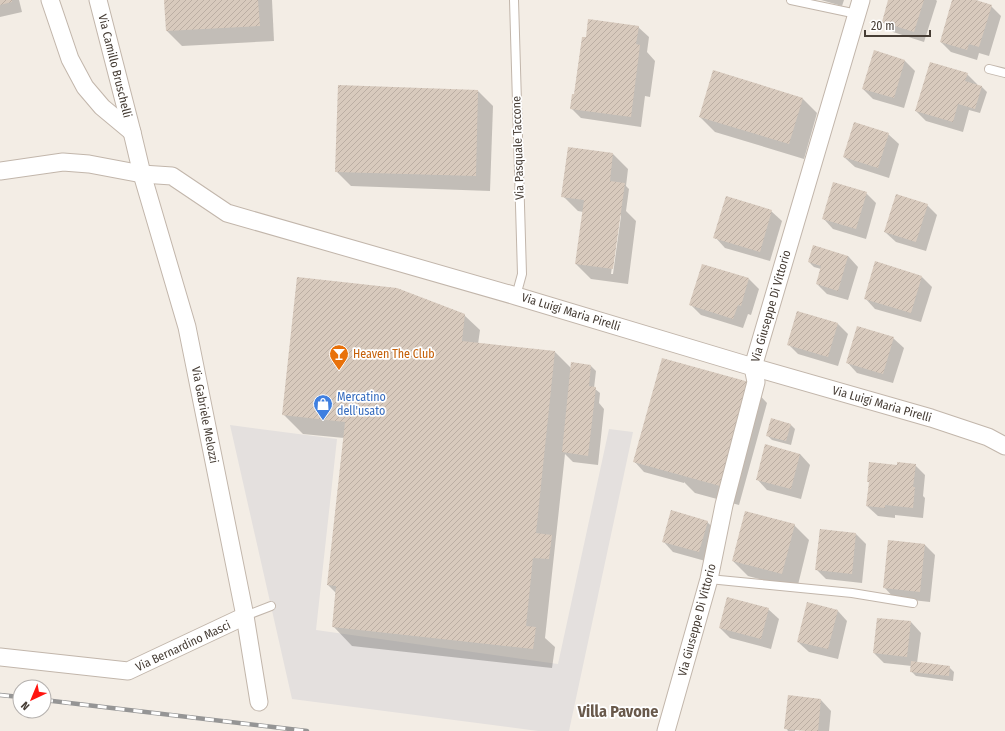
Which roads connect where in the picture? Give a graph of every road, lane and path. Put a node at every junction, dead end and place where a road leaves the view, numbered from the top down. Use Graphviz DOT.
graph roads {
  1 [pos="50,0"];
  2 [pos="98,0"];
  3 [pos="514,0"];
  4 [pos="791,0"];
  5 [pos="859,7"];
  6 [pos="989,69"];
  7 [pos="1005,73"];
  8 [pos="132,132"];
  9 [pos="0,171"];
  10 [pos="142,174"];
  11 [pos="516,296"];
  12 [pos="753,367"];
  13 [pos="1005,446"];
  14 [pos="709,579"];
  15 [pos="913,603"];
  16 [pos="271,606"];
  17 [pos="245,616"];
  18 [pos="0,657"];
  19 [pos="259,702"];
  20 [pos="666,731"];
  1 -- 8 [label="street"];
  2 -- 8 [label="street, Via Camillo Bruschelli"];
  3 -- 11 [label="lane, Via Pasquale Taccone"];
  4 -- 5 [label="lane"];
  5 -- 12 [label="street, Via Giuseppe Di Vittorio"];
  6 -- 7 [label="lane"];
  8 -- 10 [label="street, Via Gabriele Melozzi"];
  9 -- 10 [label="street, Via Luigi Maria Pirelli"];
  10 -- 11 [label="street, Via Luigi Maria Pirelli"];
  10 -- 17 [label="street, Via Gabriele Melozzi"];
  11 -- 12 [label="street, Via Luigi Maria Pirelli"];
  12 -- 13 [label="street, Via Luigi Maria Pirelli"];
  12 -- 14 [label="street, Via Giuseppe Di Vittorio"];
  14 -- 15 [label="lane"];
  14 -- 20 [label="street, Via Giuseppe Di Vittorio"];
  16 -- 17 [label="lane"];
  17 -- 18 [label="street, Via Bernardino Masci"];
  17 -- 19 [label="street, Via Gabriele Melozzi"];
}
